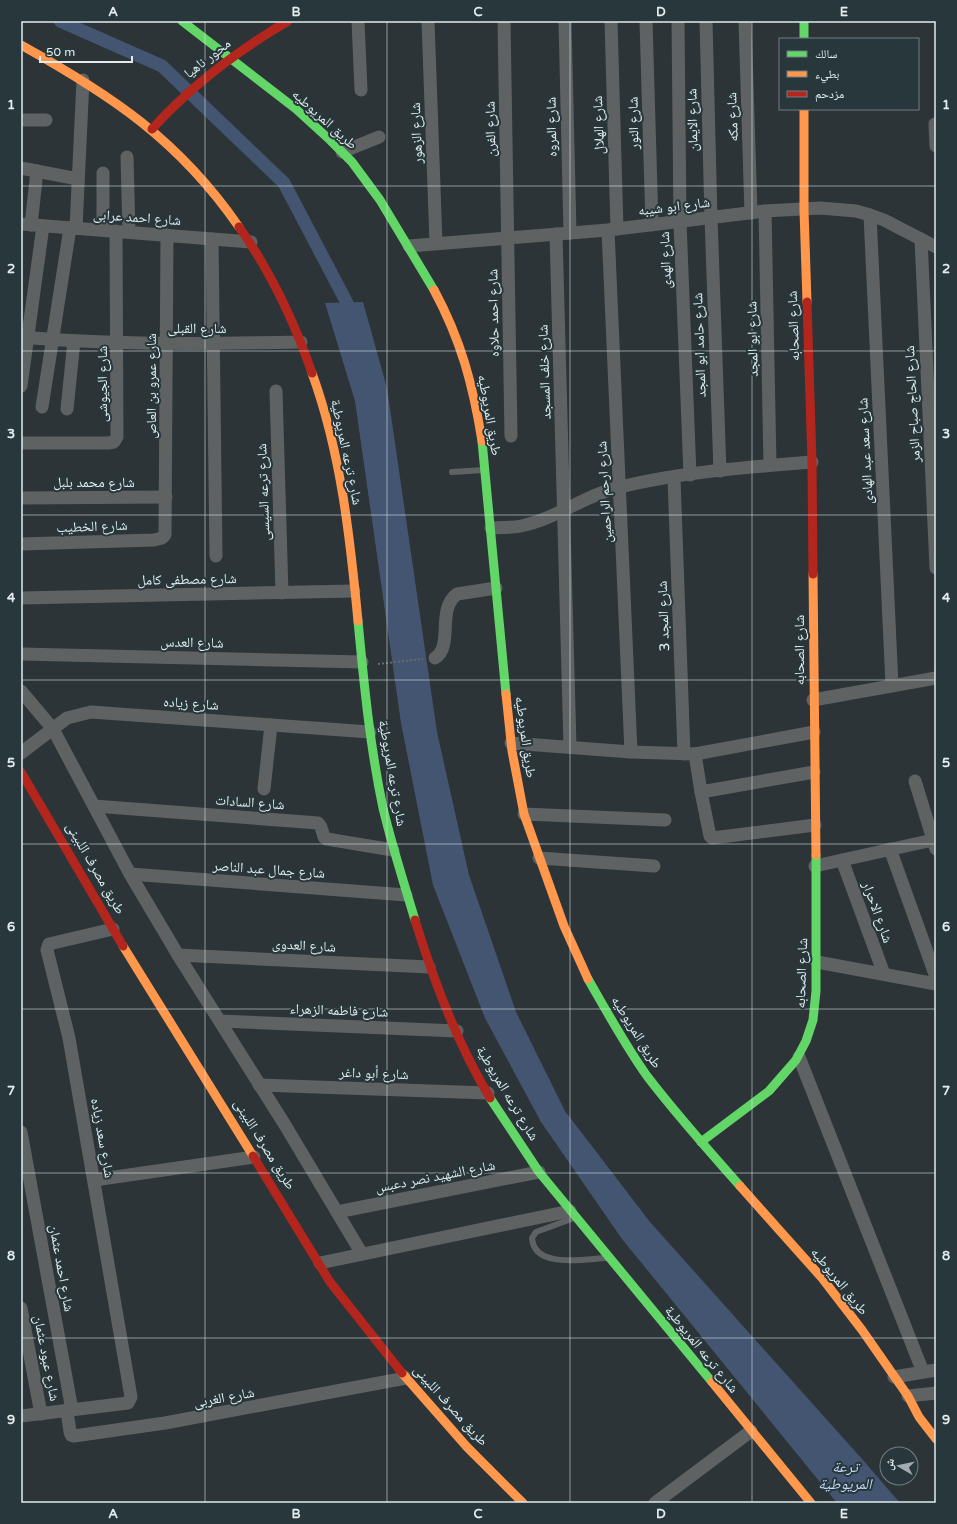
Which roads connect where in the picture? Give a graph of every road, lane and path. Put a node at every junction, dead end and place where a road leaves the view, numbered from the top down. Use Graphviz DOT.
graph roads {
  1 [pos="182,21"];
  2 [pos="288,21"];
  3 [pos="358,21"];
  4 [pos="428,21"];
  5 [pos="504,21"];
  6 [pos="565,21"];
  7 [pos="611,21"];
  8 [pos="646,21"];
  9 [pos="678,21"];
  10 [pos="706,21"];
  11 [pos="745,21"];
  12 [pos="804,21"];
  13 [pos="196,26"];
  14 [pos="804,38"];
  15 [pos="21,45"];
  16 [pos="230,57"];
  17 [pos="83,80"];
  18 [pos="361,90"];
  19 [pos="804,110"];
  20 [pos="21,120"];
  21 [pos="46,120"];
  22 [pos="935,124"];
  23 [pos="152,129"];
  24 [pos="379,137"];
  25 [pos="936,146"];
  26 [pos="342,152"];
  27 [pos="127,157"];
  28 [pos="21,168"];
  29 [pos="37,171"];
  30 [pos="103,174"];
  31 [pos="78,178"];
  32 [pos="804,210"];
  33 [pos="765,211"];
  34 [pos="751,213"];
  35 [pos="870,215"];
  36 [pos="711,218"];
  37 [pos="680,222"];
  38 [pos="32,225"];
  39 [pos="652,225"];
  40 [pos="73,228"];
  41 [pos="612,230"];
  42 [pos="116,231"];
  43 [pos="570,233"];
  44 [pos="556,234"];
  45 [pos="167,235"];
  46 [pos="508,236"];
  47 [pos="212,239"];
  48 [pos="921,239"];
  49 [pos="251,242"];
  50 [pos="436,243"];
  51 [pos="409,246"];
  52 [pos="936,247"];
  53 [pos="26,308"];
  54 [pos="24,338"];
  55 [pos="53,340"];
  56 [pos="74,341"];
  57 [pos="301,342"];
  58 [pos="118,343"];
  59 [pos="167,344"];
  60 [pos="214,344"];
  61 [pos="21,386"];
  62 [pos="276,391"];
  63 [pos="42,407"];
  64 [pos="67,409"];
  65 [pos="511,436"];
  66 [pos="21,443"];
  67 [pos="812,462"];
  68 [pos="770,465"];
  69 [pos="485,470"];
  70 [pos="720,471"];
  71 [pos="452,472"];
  72 [pos="690,474"];
  73 [pos="674,478"];
  74 [pos="620,487"];
  75 [pos="166,497"];
  76 [pos="21,498"];
  77 [pos="564,509"];
  78 [pos="491,528"];
  79 [pos="164,537"];
  80 [pos="21,544"];
  81 [pos="216,556"];
  82 [pos="936,568"];
  83 [pos="496,588"];
  84 [pos="354,591"];
  85 [pos="282,593"];
  86 [pos="21,598"];
  87 [pos="21,654"];
  88 [pos="435,658"];
  89 [pos="362,662"];
  90 [pos="390,663"];
  91 [pos="936,678"];
  92 [pos="892,685"];
  93 [pos="21,691"];
  94 [pos="813,700"];
  95 [pos="271,724"];
  96 [pos="53,729"];
  97 [pos="370,732"];
  98 [pos="814,732"];
  99 [pos="511,743"];
  100 [pos="570,746"];
  101 [pos="631,752"];
  102 [pos="21,753"];
  103 [pos="689,754"];
  104 [pos="21,772"];
  105 [pos="814,772"];
  106 [pos="915,781"];
  107 [pos="264,789"];
  108 [pos="701,792"];
  109 [pos="94,806"];
  110 [pos="524,814"];
  111 [pos="665,820"];
  112 [pos="815,826"];
  113 [pos="934,844"];
  114 [pos="393,850"];
  115 [pos="890,850"];
  116 [pos="539,858"];
  117 [pos="842,860"];
  118 [pos="654,866"];
  119 [pos="815,866"];
  120 [pos="130,874"];
  121 [pos="406,895"];
  122 [pos="113,929"];
  123 [pos="178,955"];
  124 [pos="817,962"];
  125 [pos="429,967"];
  126 [pos="884,974"];
  127 [pos="936,977"];
  128 [pos="936,984"];
  129 [pos="220,1022"];
  130 [pos="457,1031"];
  131 [pos="799,1057"];
  132 [pos="259,1085"];
  133 [pos="488,1093"];
  134 [pos="21,1132"];
  135 [pos="701,1142"];
  136 [pos="254,1157"];
  137 [pos="539,1172"];
  138 [pos="94,1180"];
  139 [pos="337,1212"];
  140 [pos="573,1214"];
  141 [pos="362,1254"];
  142 [pos="609,1258"];
  143 [pos="320,1263"];
  144 [pos="21,1308"];
  145 [pos="930,1371"];
  146 [pos="894,1377"];
  147 [pos="406,1378"];
  148 [pos="936,1393"];
  149 [pos="908,1396"];
  150 [pos="70,1410"];
  151 [pos="41,1414"];
  152 [pos="21,1416"];
  153 [pos="752,1431"];
  154 [pos="936,1440"];
  155 [pos="523,1503"];
  156 [pos="655,1503"];
  157 [pos="812,1503"];
  1 -- 13 [label="street, طريق المريوطيه"];
  2 -- 16 [label="street, محور ناهيا"];
  3 -- 18 [label="street"];
  4 -- 50 [label="street, شارع الزهور"];
  5 -- 46 [label="street, شارع الفرن"];
  6 -- 43 [label="street, شارع المروه"];
  7 -- 41 [label="street, شارع الهلال"];
  8 -- 39 [label="street, شارع النور"];
  9 -- 37 [label="street, شارع الهدى"];
  10 -- 36 [label="street, شارع الايمان"];
  11 -- 34 [label="street, شارع مكه"];
  12 -- 14 [label="street"];
  13 -- 16 [label="street, طريق المريوطيه"];
  15 -- 17 [label="street, شارع ترعه المريوطية"];
  16 -- 23 [label="street, محور ناهيا"];
  16 -- 26 [label="street, طريق المريوطيه"];
  17 -- 23 [label="street, شارع ترعه المريوطية"];
  17 -- 31 [label="street"];
  19 -- 32 [label="street, شارع الصحابه"];
  20 -- 21 [label="street"];
  22 -- 25 [label="street"];
  23 -- 49 [label="street, شارع ترعه المريوطية"];
  24 -- 26 [label="street"];
  26 -- 51 [label="street, طريق المريوطيه"];
  27 -- 42 [label="street"];
  28 -- 29 [label="street"];
  29 -- 31 [label="street"];
  29 -- 38 [label="street"];
  30 -- 42 [label="street"];
  31 -- 40 [label="street"];
  32 -- 33 [label="street, شارع ابو شيبه"];
  32 -- 35 [label="street, شارع ابو شيبه"];
  32 -- 67 [label="street, شارع الصحابه"];
  33 -- 34 [label="street, شارع ابو شيبه"];
  33 -- 68 [label="street, شارع ابو المجد"];
  34 -- 36 [label="street, شارع ابو شيبه"];
  35 -- 48 [label="street, شارع ابو شيبه"];
  35 -- 92 [label="street, شارع سعد عبد الهادى"];
  36 -- 37 [label="street, شارع ابو شيبه"];
  36 -- 70 [label="street, شارع حامد ابو المجد"];
  37 -- 39 [label="street, شارع ابو شيبه"];
  37 -- 72 [label="street, شارع الهدى"];
  38 -- 40 [label="street, شارع احمد عرابى"];
  38 -- 53 [label="street"];
  39 -- 41 [label="street, شارع ابو شيبه"];
  40 -- 42 [label="street, شارع احمد عرابى"];
  40 -- 55 [label="street"];
  41 -- 43 [label="street, شارع ابو شيبه"];
  41 -- 74 [label="street, شارع ارحم الراحمين"];
  42 -- 45 [label="street, شارع احمد عرابى"];
  42 -- 58 [label="street, شارع الجيوشى"];
  43 -- 44 [label="street, شارع ابو شيبه"];
  44 -- 46 [label="street, شارع ابو شيبه"];
  44 -- 77 [label="street, شارع خلف المسجد"];
  45 -- 47 [label="street, شارع احمد عرابى"];
  45 -- 59 [label="street, شارع عمرو بن العاص"];
  46 -- 50 [label="street, شارع ابو شيبه"];
  46 -- 65 [label="street, شارع احمد حلاوه"];
  47 -- 49 [label="street, شارع احمد عرابى"];
  47 -- 60 [label="street"];
  48 -- 52 [label="street, شارع ابو شيبه"];
  48 -- 82 [label="street, شارع الحاج صباح الزمر"];
  49 -- 57 [label="street, شارع ترعه المريوطية"];
  50 -- 51 [label="street, شارع ابو شيبه"];
  51 -- 69 [label="street, طريق المريوطيه"];
  53 -- 54 [label="street"];
  54 -- 55 [label="street, شارع القبلى"];
  54 -- 61 [label="street"];
  55 -- 56 [label="street, شارع القبلى"];
  55 -- 63 [label="street"];
  56 -- 58 [label="street, شارع القبلى"];
  56 -- 64 [label="street"];
  57 -- 60 [label="street, شارع القبلى"];
  57 -- 84 [label="street, شارع ترعه المريوطية"];
  58 -- 59 [label="street, شارع القبلى"];
  58 -- 66 [label="street, شارع الجيوشى"];
  59 -- 60 [label="street, شارع القبلى"];
  59 -- 75 [label="street, شارع عمرو بن العاص"];
  60 -- 81 [label="street"];
  62 -- 85 [label="street, شارع ترعه السيسى"];
  67 -- 68 [label="street"];
  67 -- 94 [label="street, شارع الصحابه"];
  68 -- 70 [label="street"];
  69 -- 71 [label="lane"];
  69 -- 78 [label="street, طريق المريوطيه"];
  70 -- 72 [label="street"];
  72 -- 73 [label="street"];
  73 -- 74 [label="street"];
  73 -- 103 [label="street, شارع المجد 3"];
  74 -- 77 [label="street"];
  74 -- 101 [label="street, شارع ارحم الراحمين"];
  75 -- 76 [label="street, شارع محمد بلبل"];
  75 -- 79 [label="street, شارع عمرو بن العاص"];
  77 -- 78 [label="street"];
  77 -- 100 [label="street, شارع خلف المسجد"];
  78 -- 83 [label="street, طريق المريوطيه"];
  79 -- 80 [label="street, شارع الخطيب"];
  83 -- 88 [label="street"];
  83 -- 99 [label="street, طريق المريوطيه"];
  84 -- 85 [label="street, شارع مصطفى كامل"];
  84 -- 89 [label="street, شارع ترعه المريوطية"];
  85 -- 86 [label="street, شارع مصطفى كامل"];
  87 -- 89 [label="street, شارع العدس"];
  88 -- 90 [label="path"];
  89 -- 97 [label="street, شارع ترعه المريوطية"];
  91 -- 92 [label="street"];
  92 -- 94 [label="street"];
  93 -- 96 [label="street, طريق مصرف اللبينى"];
  94 -- 98 [label="street, شارع الصحابه"];
  95 -- 96 [label="street, شارع زياده"];
  95 -- 97 [label="street, شارع زياده"];
  95 -- 107 [label="street"];
  96 -- 102 [label="street, شارع زياده"];
  96 -- 109 [label="street, طريق مصرف اللبينى"];
  97 -- 114 [label="street, شارع ترعه المريوطية"];
  98 -- 103 [label="street"];
  98 -- 105 [label="street, شارع الصحابه"];
  99 -- 100 [label="street"];
  99 -- 110 [label="street, طريق المريوطيه"];
  100 -- 101 [label="street"];
  101 -- 103 [label="street"];
  103 -- 108 [label="street, شارع المجد 3"];
  104 -- 122 [label="street, طريق مصرف اللبينى"];
  105 -- 108 [label="street"];
  105 -- 112 [label="street, شارع الصحابه"];
  106 -- 113 [label="street"];
  108 -- 112 [label="street, شارع المجد 3"];
  109 -- 114 [label="street, شارع السادات"];
  109 -- 120 [label="street, طريق مصرف اللبينى"];
  110 -- 111 [label="street"];
  110 -- 116 [label="street, طريق المريوطيه"];
  112 -- 119 [label="street, شارع الصحابه"];
  113 -- 115 [label="street"];
  114 -- 121 [label="street, شارع ترعه المريوطية"];
  115 -- 117 [label="street"];
  115 -- 127 [label="street"];
  116 -- 118 [label="street"];
  116 -- 135 [label="street, طريق المريوطيه"];
  117 -- 119 [label="street"];
  117 -- 126 [label="street, شارع الاحرار"];
  119 -- 124 [label="street, شارع الصحابه"];
  120 -- 121 [label="street, شارع جمال عبد الناصر"];
  120 -- 123 [label="street, طريق مصرف اللبينى"];
  121 -- 125 [label="street, شارع ترعه المريوطية"];
  122 -- 136 [label="street, طريق مصرف اللبينى"];
  122 -- 138 [label="street, شارع سعد زياده"];
  123 -- 125 [label="street, شارع العدوى"];
  123 -- 129 [label="street, طريق مصرف اللبينى"];
  124 -- 126 [label="street"];
  124 -- 131 [label="street, شارع الصحابه"];
  125 -- 130 [label="street, شارع ترعه المريوطية"];
  126 -- 128 [label="street"];
  129 -- 130 [label="street, شارع فاطمه الزهراء"];
  129 -- 132 [label="street, طريق مصرف اللبينى"];
  130 -- 133 [label="street, شارع ترعه المريوطية"];
  131 -- 135 [label="street, شارع الصحابه"];
  131 -- 145 [label="street"];
  132 -- 133 [label="street, شارع أبو داغر"];
  132 -- 139 [label="street, طريق مصرف اللبينى"];
  133 -- 137 [label="street, شارع ترعه المريوطية"];
  134 -- 150 [label="street, شارع احمد عثمان"];
  135 -- 146 [label="street, طريق المريوطيه"];
  136 -- 138 [label="street"];
  136 -- 143 [label="street, طريق مصرف اللبينى"];
  137 -- 139 [label="street, شارع الشهيد نصر دعبس"];
  137 -- 140 [label="street, شارع ترعه المريوطية"];
  138 -- 150 [label="street, شارع سعد زياده"];
  139 -- 141 [label="street, طريق مصرف اللبينى"];
  140 -- 141 [label="street"];
  140 -- 142 [label="street, شارع ترعه المريوطية"];
  140 -- 142 [label="lane"];
  141 -- 143 [label="street"];
  142 -- 153 [label="street, شارع ترعه المريوطية"];
  143 -- 147 [label="street, طريق مصرف اللبينى"];
  144 -- 151 [label="street, شارع عبود عثمان"];
  145 -- 146 [label="street"];
  146 -- 149 [label="street, طريق المريوطيه"];
  147 -- 150 [label="street, شارع الغربى"];
  147 -- 155 [label="street, طريق مصرف اللبينى"];
  148 -- 149 [label="street"];
  149 -- 154 [label="street, طريق المريوطيه"];
  150 -- 151 [label="street"];
  151 -- 152 [label="street"];
  153 -- 156 [label="street"];
  153 -- 157 [label="street, شارع ترعه المريوطية"];
}
